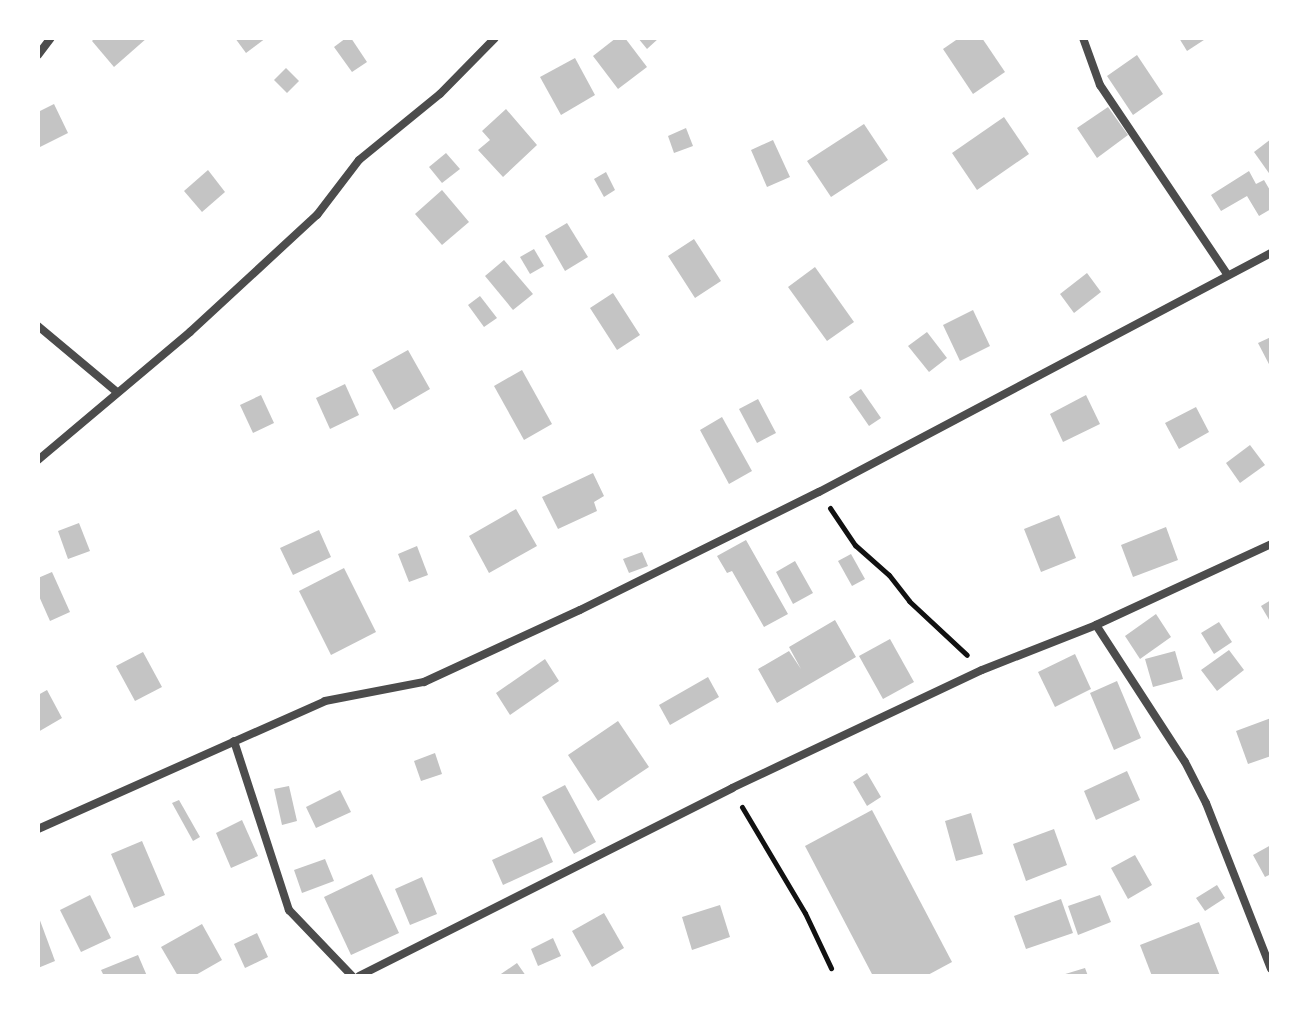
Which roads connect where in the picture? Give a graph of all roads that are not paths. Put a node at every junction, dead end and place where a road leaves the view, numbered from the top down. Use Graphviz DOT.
graph roads {
  1 [pos="51,38"];
  2 [pos="495,38"];
  3 [pos="1083,38"];
  4 [pos="38,55"];
  5 [pos="1271,253"];
  6 [pos="1227,274"];
  7 [pos="38,326"];
  8 [pos="117,392"];
  9 [pos="38,460"];
  10 [pos="1271,544"];
  11 [pos="1096,625"];
  12 [pos="234,741"];
  13 [pos="38,829"];
  14 [pos="1271,969"];
  15 [pos="352,976"];
  16 [pos="359,976"];
  1 -- 4 [label="street"];
  2 -- 8 [label="street"];
  3 -- 6 [label="street"];
  5 -- 6 [label="street"];
  6 -- 12 [label="street"];
  7 -- 8 [label="street"];
  8 -- 9 [label="street"];
  10 -- 11 [label="street"];
  11 -- 14 [label="street"];
  11 -- 16 [label="street"];
  12 -- 13 [label="street"];
  12 -- 15 [label="street"];
}
